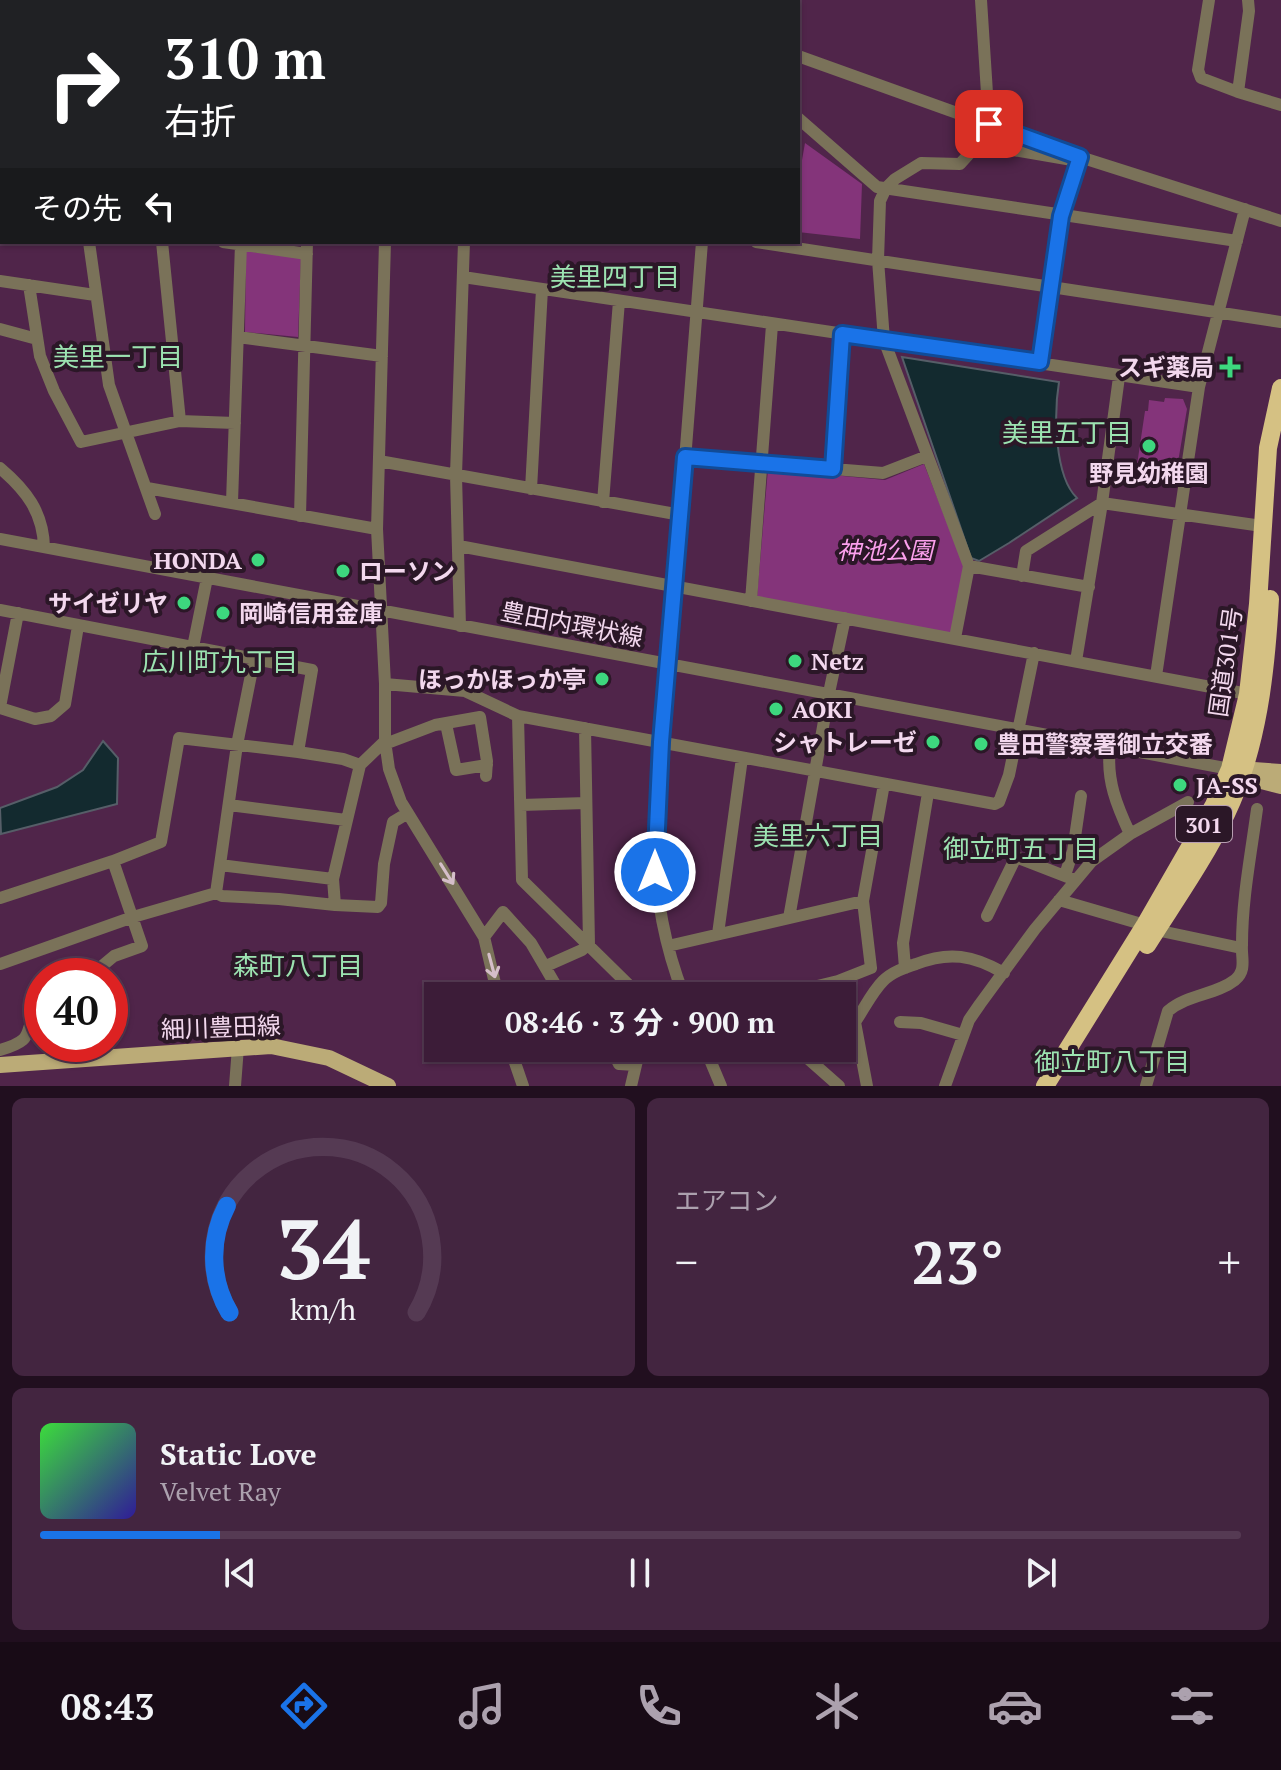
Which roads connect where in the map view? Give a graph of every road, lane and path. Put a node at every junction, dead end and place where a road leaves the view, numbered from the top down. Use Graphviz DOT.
graph roads {
  1 [pos="981,0"];
  2 [pos="1209,0"];
  3 [pos="1248,0"];
  4 [pos="800,57"];
  5 [pos="1238,92"];
  6 [pos="1281,105"];
  7 [pos="800,120"];
  8 [pos="989,124"];
  9 [pos="1079,159"];
  10 [pos="886,188"];
  11 [pos="1245,209"];
  12 [pos="1061,216"];
  13 [pos="1281,221"];
  14 [pos="1237,241"];
  15 [pos="89,244"];
  16 [pos="162,244"];
  17 [pos="241,244"];
  18 [pos="385,244"];
  19 [pos="464,244"];
  20 [pos="702,244"];
  21 [pos="770,244"];
  22 [pos="307,248"];
  23 [pos="878,260"];
  24 [pos="463,277"];
  25 [pos="0,281"];
  26 [pos="29,285"];
  27 [pos="1051,287"];
  28 [pos="542,289"];
  29 [pos="95,295"];
  30 [pos="619,301"];
  31 [pos="696,312"];
  32 [pos="1219,313"];
  33 [pos="1281,322"];
  34 [pos="772,325"];
  35 [pos="0,329"];
  36 [pos="842,334"];
  37 [pos="238,337"];
  38 [pos="37,339"];
  39 [pos="884,340"];
  40 [pos="305,347"];
  41 [pos="382,356"];
  42 [pos="1040,362"];
  43 [pos="1119,377"];
  44 [pos="1199,387"];
  45 [pos="1281,388"];
  46 [pos="180,421"];
  47 [pos="235,423"];
  48 [pos="127,433"];
  49 [pos="1281,449"];
  50 [pos="927,456"];
  51 [pos="685,457"];
  52 [pos="379,461"];
  53 [pos="762,464"];
  54 [pos="0,468"];
  55 [pos="833,469"];
  56 [pos="456,475"];
  57 [pos="147,488"];
  58 [pos="531,489"];
  59 [pos="232,502"];
  60 [pos="603,502"];
  61 [pos="1102,503"];
  62 [pos="155,514"];
  63 [pos="1181,514"];
  64 [pos="681,515"];
  65 [pos="300,516"];
  66 [pos="1262,526"];
  67 [pos="377,529"];
  68 [pos="0,539"];
  69 [pos="459,546"];
  70 [pos="44,547"];
  71 [pos="969,566"];
  72 [pos="1022,576"];
  73 [pos="207,578"];
  74 [pos="675,586"];
  75 [pos="1089,587"];
  76 [pos="751,601"];
  77 [pos="0,610"];
  78 [pos="380,610"];
  79 [pos="18,613"];
  80 [pos="845,618"];
  81 [pos="78,626"];
  82 [pos="460,626"];
  83 [pos="955,638"];
  84 [pos="193,647"];
  85 [pos="1034,653"];
  86 [pos="254,660"];
  87 [pos="1076,661"];
  88 [pos="669,665"];
  89 [pos="1156,676"];
  90 [pos="385,684"];
  91 [pos="829,693"];
  92 [pos="1248,694"];
  93 [pos="0,707"];
  94 [pos="518,716"];
  95 [pos="446,724"];
  96 [pos="585,728"];
  97 [pos="1017,729"];
  98 [pos="661,742"];
  99 [pos="385,743"];
  100 [pos="237,745"];
  101 [pos="1110,748"];
  102 [pos="298,752"];
  103 [pos="742,758"];
  104 [pos="360,765"];
  105 [pos="1238,771"];
  106 [pos="817,772"];
  107 [pos="1281,772"];
  108 [pos="884,784"];
  109 [pos="1281,786"];
  110 [pos="928,793"];
  111 [pos="1081,796"];
  112 [pos="1188,802"];
  113 [pos="586,803"];
  114 [pos="229,805"];
  115 [pos="521,805"];
  116 [pos="1257,809"];
  117 [pos="408,813"];
  118 [pos="346,820"];
  119 [pos="1130,834"];
  120 [pos="993,845"];
  121 [pos="1016,857"];
  122 [pos="113,861"];
  123 [pos="220,865"];
  124 [pos="1070,878"];
  125 [pos="333,879"];
  126 [pos="216,893"];
  127 [pos="0,898"];
  128 [pos="1059,900"];
  129 [pos="863,901"];
  130 [pos="335,905"];
  131 [pos="987,916"];
  132 [pos="133,917"];
  133 [pos="789,918"];
  134 [pos="1150,928"];
  135 [pos="718,934"];
  136 [pos="484,937"];
  137 [pos="589,944"];
  138 [pos="668,946"];
  139 [pos="1241,948"];
  140 [pos="112,958"];
  141 [pos="0,964"];
  142 [pos="546,966"];
  143 [pos="905,968"];
  144 [pos="1004,973"];
  145 [pos="838,981"];
  146 [pos="495,982"];
  147 [pos="555,982"];
  148 [pos="626,982"];
  149 [pos="680,982"];
  150 [pos="834,982"];
  151 [pos="856,1020"];
  152 [pos="900,1022"];
  153 [pos="856,1027"];
  154 [pos="963,1035"];
  155 [pos="24,1041"];
  156 [pos="238,1047"];
  157 [pos="0,1050"];
  158 [pos="515,1062"];
  159 [pos="618,1062"];
  160 [pos="636,1062"];
  161 [pos="711,1062"];
  162 [pos="812,1062"];
  163 [pos="0,1065"];
  164 [pos="635,1065"];
  165 [pos="235,1086"];
  166 [pos="388,1086"];
  167 [pos="523,1086"];
  168 [pos="631,1086"];
  169 [pos="721,1086"];
  170 [pos="839,1086"];
  171 [pos="867,1086"];
  172 [pos="945,1086"];
  173 [pos="1045,1086"];
  174 [pos="1060,1086"];
  175 [pos="1146,1086"];
  1 -- 8 [label="street"];
  2 -- 5 [label="street"];
  3 -- 5 [label="street"];
  4 -- 8 [label="street"];
  5 -- 6 [label="street"];
  7 -- 10 [label="street"];
  8 -- 9 [label="street"];
  9 -- 10 [label="street"];
  9 -- 11 [label="street"];
  9 -- 12 [label="street"];
  10 -- 12 [label="street"];
  10 -- 23 [label="street"];
  11 -- 13 [label="street"];
  11 -- 14 [label="street"];
  12 -- 14 [label="street"];
  12 -- 27 [label="street"];
  14 -- 32 [label="street"];
  15 -- 29 [label="street"];
  16 -- 46 [label="street"];
  17 -- 22 [label="street"];
  17 -- 37 [label="street"];
  18 -- 41 [label="street"];
  19 -- 24 [label="street"];
  20 -- 31 [label="street"];
  21 -- 23 [label="street"];
  22 -- 40 [label="street"];
  23 -- 27 [label="street"];
  23 -- 39 [label="street"];
  24 -- 28 [label="street"];
  24 -- 56 [label="street"];
  25 -- 26 [label="street"];
  26 -- 29 [label="street"];
  26 -- 38 [label="street"];
  27 -- 32 [label="street"];
  27 -- 42 [label="street"];
  28 -- 30 [label="street"];
  28 -- 58 [label="street"];
  29 -- 48 [label="street"];
  30 -- 31 [label="street"];
  30 -- 60 [label="street"];
  31 -- 34 [label="street"];
  31 -- 51 [label="street"];
  32 -- 33 [label="street"];
  32 -- 44 [label="street"];
  34 -- 36 [label="street"];
  34 -- 53 [label="street"];
  35 -- 38 [label="street"];
  36 -- 39 [label="street"];
  36 -- 55 [label="street"];
  37 -- 40 [label="street"];
  37 -- 47 [label="street"];
  38 -- 48 [label="street"];
  39 -- 42 [label="street"];
  39 -- 50 [label="street"];
  40 -- 41 [label="street"];
  40 -- 65 [label="street"];
  41 -- 52 [label="street"];
  42 -- 43 [label="street"];
  43 -- 44 [label="street"];
  43 -- 61 [label="street"];
  44 -- 63 [label="street"];
  45 -- 66 [label="highway, 国道301号 / 301"];
  46 -- 47 [label="street"];
  46 -- 48 [label="street"];
  47 -- 59 [label="street"];
  48 -- 57 [label="street"];
  49 -- 105 [label="highway, 国道301号 / 301"];
  50 -- 55 [label="street"];
  50 -- 71 [label="street"];
  51 -- 53 [label="street"];
  51 -- 64 [label="street"];
  52 -- 56 [label="street"];
  52 -- 67 [label="street"];
  53 -- 55 [label="street"];
  53 -- 76 [label="street"];
  54 -- 70 [label="street"];
  56 -- 58 [label="street"];
  56 -- 69 [label="street"];
  57 -- 59 [label="street"];
  57 -- 62 [label="street"];
  58 -- 60 [label="street"];
  59 -- 65 [label="street"];
  60 -- 64 [label="street"];
  61 -- 63 [label="street"];
  61 -- 72 [label="street"];
  61 -- 75 [label="street"];
  63 -- 66 [label="street"];
  63 -- 89 [label="street"];
  64 -- 74 [label="street"];
  65 -- 67 [label="street"];
  66 -- 92 [label="highway, 国道301号 / 301"];
  67 -- 78 [label="street"];
  68 -- 70 [label="street, 豊田内環状線"];
  69 -- 74 [label="street"];
  69 -- 82 [label="street"];
  70 -- 73 [label="street, 豊田内環状線"];
  71 -- 72 [label="street"];
  71 -- 83 [label="street"];
  72 -- 75 [label="street"];
  73 -- 78 [label="street, 豊田内環状線"];
  73 -- 84 [label="street"];
  74 -- 76 [label="street"];
  74 -- 88 [label="street"];
  75 -- 87 [label="street"];
  76 -- 80 [label="street"];
  77 -- 79 [label="street"];
  78 -- 82 [label="street, 豊田内環状線"];
  78 -- 90 [label="street"];
  79 -- 81 [label="street"];
  79 -- 93 [label="street"];
  80 -- 83 [label="street"];
  80 -- 91 [label="street"];
  81 -- 84 [label="street"];
  81 -- 93 [label="street"];
  82 -- 88 [label="street, 豊田内環状線"];
  83 -- 85 [label="street"];
  84 -- 86 [label="street"];
  85 -- 87 [label="street"];
  85 -- 97 [label="street"];
  86 -- 100 [label="street"];
  86 -- 102 [label="street"];
  87 -- 89 [label="street"];
  88 -- 91 [label="street, 豊田内環状線"];
  88 -- 98 [label="street"];
  89 -- 92 [label="street"];
  90 -- 94 [label="street"];
  90 -- 99 [label="street"];
  91 -- 97 [label="street, 豊田内環状線"];
  91 -- 106 [label="street"];
  92 -- 105 [label="highway, 国道301号 / 301"];
  94 -- 96 [label="street"];
  94 -- 115 [label="street"];
  95 -- 95 [label="street"];
  95 -- 99 [label="street"];
  96 -- 98 [label="street"];
  96 -- 113 [label="street"];
  97 -- 101 [label="street, 豊田内環状線"];
  97 -- 110 [label="street"];
  98 -- 103 [label="street"];
  98 -- 138 [label="street"];
  99 -- 104 [label="street"];
  99 -- 117 [label="street"];
  100 -- 102 [label="street"];
  100 -- 114 [label="street"];
  100 -- 122 [label="street"];
  101 -- 105 [label="street, 豊田内環状線"];
  101 -- 119 [label="street"];
  102 -- 104 [label="street"];
  103 -- 106 [label="street"];
  103 -- 135 [label="street"];
  104 -- 118 [label="street"];
  105 -- 107 [label="main road"];
  105 -- 109 [label="main road"];
  105 -- 134 [label="highway, 国道301号 / 301"];
  106 -- 108 [label="street"];
  106 -- 133 [label="street"];
  108 -- 110 [label="street"];
  108 -- 129 [label="street"];
  110 -- 143 [label="street"];
  111 -- 124 [label="street"];
  112 -- 119 [label="street"];
  113 -- 115 [label="street"];
  113 -- 137 [label="street"];
  114 -- 118 [label="street"];
  114 -- 123 [label="street"];
  115 -- 137 [label="street"];
  116 -- 139 [label="street"];
  117 -- 130 [label="street"];
  117 -- 136 [label="street, one-way"];
  118 -- 125 [label="street"];
  119 -- 124 [label="street"];
  120 -- 121 [label="street"];
  121 -- 124 [label="street"];
  121 -- 131 [label="street"];
  122 -- 127 [label="street"];
  122 -- 132 [label="street"];
  123 -- 125 [label="street"];
  123 -- 126 [label="street"];
  124 -- 128 [label="street"];
  125 -- 130 [label="street"];
  126 -- 130 [label="street"];
  126 -- 132 [label="street"];
  128 -- 134 [label="street"];
  128 -- 144 [label="street"];
  129 -- 133 [label="street"];
  129 -- 145 [label="street"];
  132 -- 140 [label="street"];
  132 -- 141 [label="street"];
  133 -- 135 [label="street"];
  134 -- 139 [label="street"];
  134 -- 173 [label="highway, 国道301号 / 301"];
  134 -- 174 [label="highway, 国道301号 / 301"];
  135 -- 138 [label="street"];
  136 -- 142 [label="street"];
  136 -- 146 [label="street, one-way"];
  137 -- 142 [label="street"];
  137 -- 148 [label="street"];
  138 -- 149 [label="street"];
  139 -- 175 [label="street"];
  142 -- 147 [label="street"];
  143 -- 144 [label="street"];
  143 -- 151 [label="street"];
  144 -- 154 [label="street"];
  145 -- 150 [label="street"];
  152 -- 154 [label="street"];
  153 -- 171 [label="street"];
  154 -- 172 [label="street"];
  155 -- 157 [label="street"];
  156 -- 163 [label="main road, 細川豊田線"];
  156 -- 165 [label="street"];
  156 -- 166 [label="main road, 細川豊田線"];
  158 -- 167 [label="street"];
  159 -- 164 [label="street"];
  160 -- 164 [label="street"];
  161 -- 169 [label="street"];
  162 -- 170 [label="street"];
  164 -- 168 [label="street"];
}
